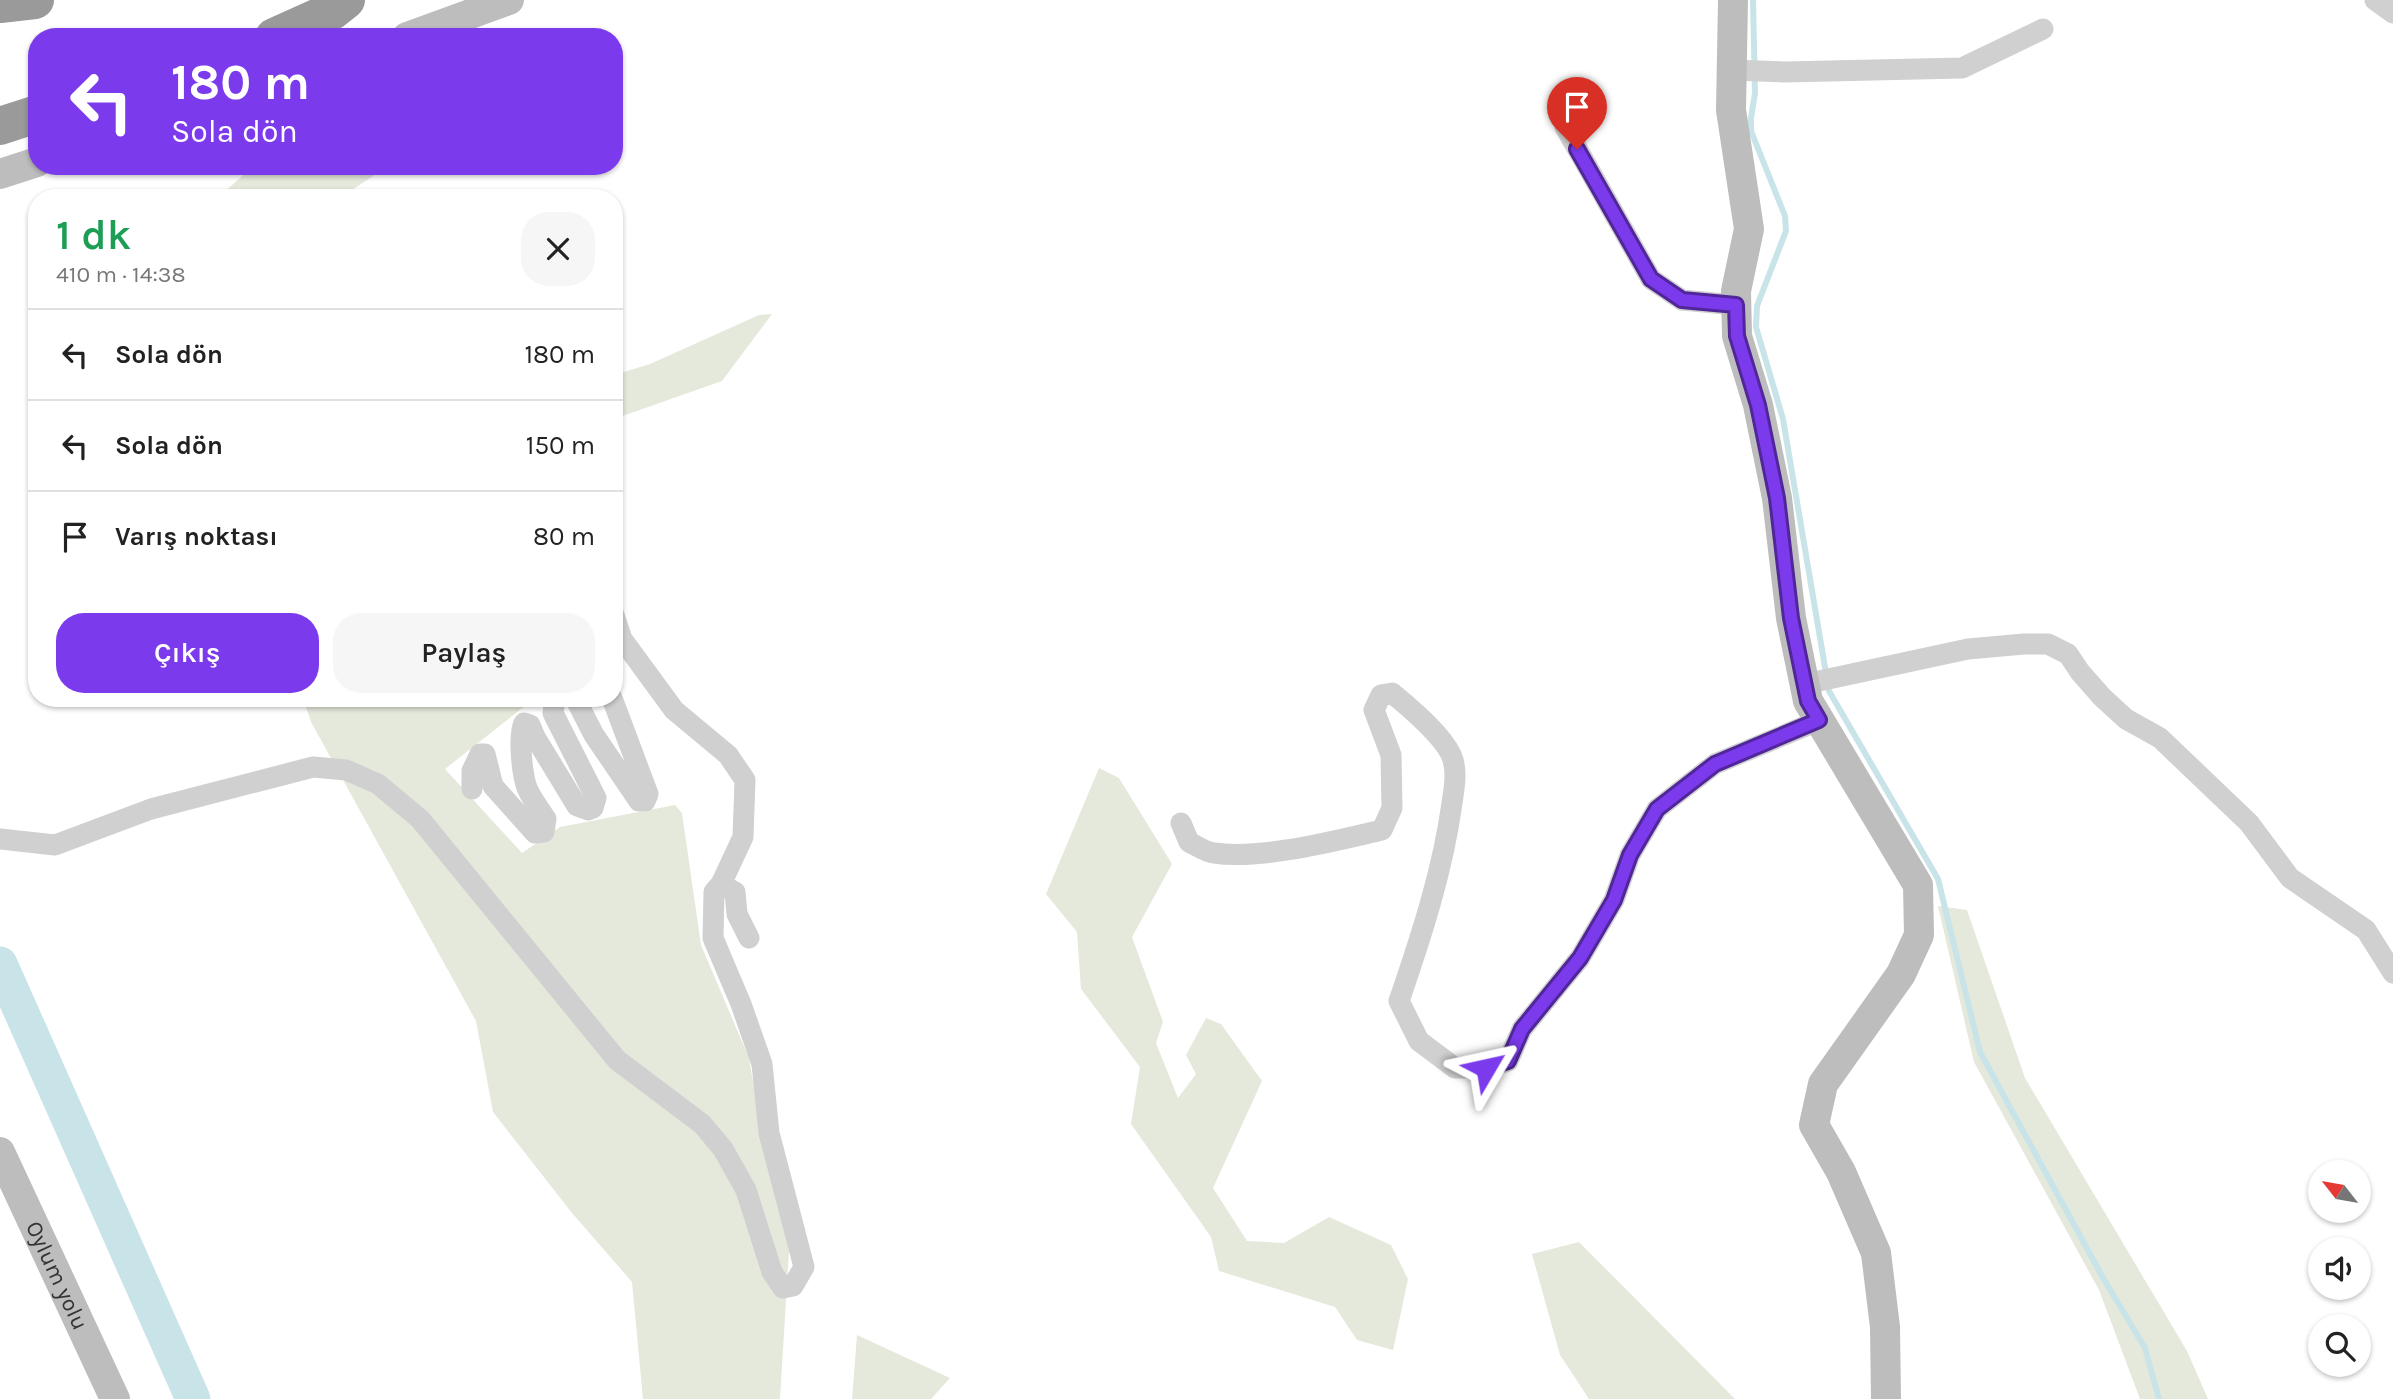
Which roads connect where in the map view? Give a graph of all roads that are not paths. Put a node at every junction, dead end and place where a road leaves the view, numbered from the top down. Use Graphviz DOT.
graph roads {
  1 [pos="35,0"];
  2 [pos="509,0"];
  3 [pos="1733,0"];
  4 [pos="2375,0"];
  5 [pos="0,5"];
  6 [pos="339,5"];
  7 [pos="2393,13"];
  8 [pos="292,28"];
  9 [pos="432,28"];
  10 [pos="2043,29"];
  11 [pos="1732,70"];
  12 [pos="28,117"];
  13 [pos="0,126"];
  14 [pos="1565,127"];
  15 [pos="28,165"];
  16 [pos="0,174"];
  17 [pos="1736,305"];
  18 [pos="623,640"];
  19 [pos="1805,684"];
  20 [pos="554,707"];
  21 [pos="580,707"];
  22 [pos="615,707"];
  23 [pos="1819,720"];
  24 [pos="472,789"];
  25 [pos="1181,823"];
  26 [pos="0,839"];
  27 [pos="721,884"];
  28 [pos="749,938"];
  29 [pos="2393,973"];
  30 [pos="0,1152"];
  31 [pos="115,1399"];
  32 [pos="1886,1399"];
  1 -- 5 [label="highway"];
  2 -- 9 [label="street"];
  3 -- 11 [label="street"];
  4 -- 7 [label="street"];
  6 -- 8 [label="highway"];
  10 -- 11 [label="street"];
  11 -- 17 [label="street"];
  12 -- 13 [label="highway"];
  14 -- 17 [label="street"];
  15 -- 16 [label="street"];
  17 -- 19 [label="street"];
  18 -- 27 [label="street"];
  19 -- 23 [label="street"];
  19 -- 29 [label="street"];
  20 -- 24 [label="street"];
  21 -- 22 [label="street"];
  23 -- 25 [label="street"];
  23 -- 32 [label="street"];
  26 -- 27 [label="street"];
  27 -- 28 [label="street"];
  30 -- 31 [label="street, Oylum yolu"];
}
